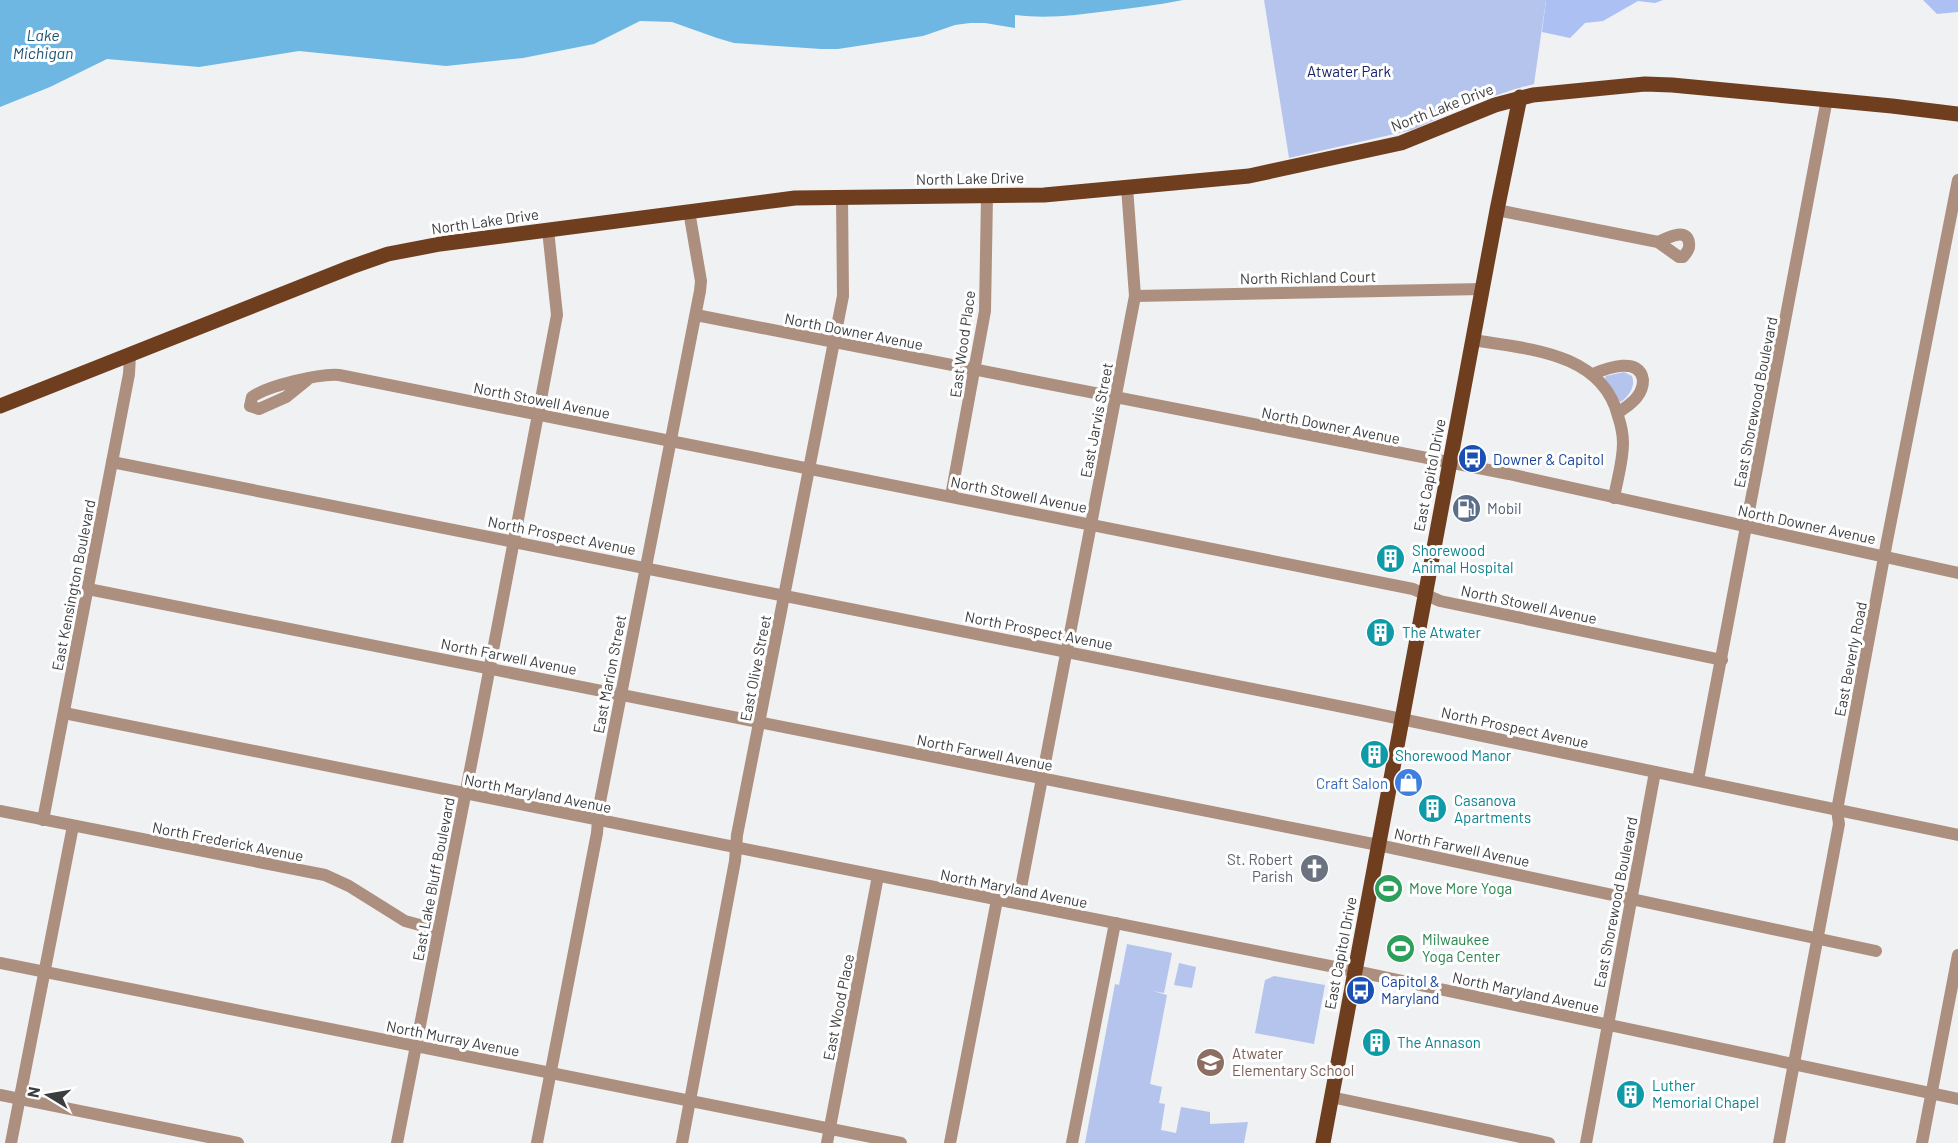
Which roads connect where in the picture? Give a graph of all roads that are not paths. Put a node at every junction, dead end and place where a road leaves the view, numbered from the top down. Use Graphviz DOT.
graph roads {
  1 [pos="1520,97"];
  2 [pos="1827,99"];
  3 [pos="1958,114"];
  4 [pos="1958,180"];
  5 [pos="1127,188"];
  6 [pos="987,196"];
  7 [pos="842,197"];
  8 [pos="1497,210"];
  9 [pos="689,211"];
  10 [pos="548,230"];
  11 [pos="1658,242"];
  12 [pos="1482,289"];
  13 [pos="1135,296"];
  14 [pos="696,315"];
  15 [pos="1473,340"];
  16 [pos="834,343"];
  17 [pos="130,356"];
  18 [pos="975,369"];
  19 [pos="1593,374"];
  20 [pos="307,380"];
  21 [pos="1116,398"];
  22 [pos="0,406"];
  23 [pos="1618,412"];
  24 [pos="537,414"];
  25 [pos="670,440"];
  26 [pos="112,462"];
  27 [pos="1450,463"];
  28 [pos="810,468"];
  29 [pos="951,496"];
  30 [pos="1614,498"];
  31 [pos="1091,524"];
  32 [pos="1747,527"];
  33 [pos="513,540"];
  34 [pos="1885,557"];
  35 [pos="645,567"];
  36 [pos="1958,573"];
  37 [pos="88,589"];
  38 [pos="785,595"];
  39 [pos="1425,595"];
  40 [pos="1067,651"];
  41 [pos="1722,660"];
  42 [pos="490,667"];
  43 [pos="621,694"];
  44 [pos="64,713"];
  45 [pos="1402,718"];
  46 [pos="760,722"];
  47 [pos="1655,772"];
  48 [pos="1043,778"];
  49 [pos="1698,780"];
  50 [pos="465,794"];
  51 [pos="1837,810"];
  52 [pos="0,811"];
  53 [pos="43,820"];
  54 [pos="598,820"];
  55 [pos="73,826"];
  56 [pos="1958,835"];
  57 [pos="1378,844"];
  58 [pos="736,848"];
  59 [pos="878,876"];
  60 [pos="1632,899"];
  61 [pos="997,900"];
  62 [pos="1018,903"];
  63 [pos="1115,923"];
  64 [pos="438,930"];
  65 [pos="1817,939"];
  66 [pos="1876,951"];
  67 [pos="1958,955"];
  68 [pos="0,963"];
  69 [pos="1354,971"];
  70 [pos="45,972"];
  71 [pos="1607,1025"];
  72 [pos="416,1046"];
  73 [pos="1794,1065"];
  74 [pos="550,1073"];
  75 [pos="1932,1093"];
  76 [pos="0,1095"];
  77 [pos="1331,1097"];
  78 [pos="20,1099"];
  79 [pos="1958,1099"];
  80 [pos="690,1101"];
  81 [pos="830,1129"];
  82 [pos="11,1143"];
  83 [pos="238,1143"];
  84 [pos="397,1143"];
  85 [pos="537,1143"];
  86 [pos="682,1143"];
  87 [pos="828,1143"];
  88 [pos="901,1143"];
  89 [pos="950,1143"];
  90 [pos="1072,1143"];
  91 [pos="1323,1143"];
  92 [pos="1549,1143"];
  93 [pos="1586,1143"];
  94 [pos="1779,1143"];
  95 [pos="1922,1143"];
  1 -- 2 [label="main road, North Lake Drive"];
  1 -- 5 [label="main road, North Lake Drive"];
  1 -- 8 [label="main road, East Capitol Drive"];
  2 -- 3 [label="main road, North Lake Drive"];
  2 -- 32 [label="street, East Shorewood Boulevard"];
  4 -- 34 [label="street, East Beverly Road"];
  5 -- 6 [label="main road, North Lake Drive"];
  5 -- 13 [label="street, East Jarvis Street"];
  6 -- 7 [label="main road, North Lake Drive"];
  6 -- 18 [label="street, East Wood Place"];
  7 -- 9 [label="main road, North Lake Drive"];
  7 -- 16 [label="street, East Olive Street"];
  8 -- 11 [label="street"];
  8 -- 12 [label="main road, East Capitol Drive"];
  9 -- 10 [label="main road, North Lake Drive"];
  9 -- 14 [label="street, East Marion Street"];
  10 -- 17 [label="main road, North Lake Drive"];
  10 -- 24 [label="street, East Lake Bluff Boulevard"];
  12 -- 13 [label="street, North Richland Court"];
  12 -- 15 [label="main road, East Capitol Drive"];
  13 -- 21 [label="street, East Jarvis Street"];
  14 -- 16 [label="street, North Downer Avenue"];
  14 -- 25 [label="street, East Marion Street"];
  15 -- 19 [label="street"];
  15 -- 27 [label="main road, East Capitol Drive"];
  16 -- 18 [label="street, North Downer Avenue"];
  16 -- 28 [label="street, East Olive Street"];
  17 -- 22 [label="main road, North Lake Drive"];
  17 -- 26 [label="street, East Kensington Boulevard"];
  18 -- 21 [label="street, North Downer Avenue"];
  18 -- 29 [label="street, East Wood Place"];
  19 -- 23 [label="street"];
  19 -- 23 [label="street"];
  20 -- 24 [label="street, North Stowell Avenue"];
  21 -- 27 [label="street, North Downer Avenue"];
  21 -- 31 [label="street, East Jarvis Street"];
  23 -- 30 [label="street"];
  24 -- 25 [label="street, North Stowell Avenue"];
  24 -- 33 [label="street, East Lake Bluff Boulevard"];
  25 -- 28 [label="street, North Stowell Avenue"];
  25 -- 35 [label="street, East Marion Street"];
  26 -- 33 [label="street, North Prospect Avenue"];
  26 -- 37 [label="street, East Kensington Boulevard"];
  27 -- 30 [label="street, North Downer Avenue"];
  27 -- 39 [label="main road, East Capitol Drive"];
  28 -- 29 [label="street, North Stowell Avenue"];
  28 -- 38 [label="street, East Olive Street"];
  29 -- 31 [label="street, North Stowell Avenue"];
  30 -- 32 [label="street, North Downer Avenue"];
  31 -- 39 [label="street, North Stowell Avenue"];
  31 -- 40 [label="street, East Jarvis Street"];
  32 -- 34 [label="street, North Downer Avenue"];
  32 -- 41 [label="street, East Shorewood Boulevard"];
  33 -- 35 [label="street, North Prospect Avenue"];
  33 -- 42 [label="street, East Lake Bluff Boulevard"];
  34 -- 36 [label="street, North Downer Avenue"];
  34 -- 51 [label="street, East Beverly Road"];
  35 -- 38 [label="street, North Prospect Avenue"];
  35 -- 43 [label="street, East Marion Street"];
  37 -- 42 [label="street, North Farwell Avenue"];
  37 -- 44 [label="street, East Kensington Boulevard"];
  38 -- 40 [label="street, North Prospect Avenue"];
  38 -- 46 [label="street, East Olive Street"];
  39 -- 41 [label="street, North Stowell Avenue"];
  39 -- 45 [label="main road, East Capitol Drive"];
  40 -- 45 [label="street, North Prospect Avenue"];
  40 -- 48 [label="street, East Jarvis Street"];
  41 -- 49 [label="street, East Shorewood Boulevard"];
  42 -- 43 [label="street, North Farwell Avenue"];
  42 -- 50 [label="street, East Lake Bluff Boulevard"];
  43 -- 46 [label="street, North Farwell Avenue"];
  43 -- 54 [label="street, East Marion Street"];
  44 -- 50 [label="street, North Maryland Avenue"];
  44 -- 53 [label="street, East Kensington Boulevard"];
  45 -- 47 [label="street, North Prospect Avenue"];
  45 -- 57 [label="main road, East Capitol Drive"];
  46 -- 48 [label="street, North Farwell Avenue"];
  46 -- 58 [label="street, East Olive Street"];
  47 -- 49 [label="street, North Prospect Avenue"];
  47 -- 60 [label="street, East Shorewood Boulevard"];
  48 -- 57 [label="street, North Farwell Avenue"];
  48 -- 62 [label="street, East Jarvis Street"];
  49 -- 51 [label="street, North Prospect Avenue"];
  50 -- 54 [label="street, North Maryland Avenue"];
  50 -- 64 [label="street, East Lake Bluff Boulevard"];
  51 -- 56 [label="street, North Prospect Avenue"];
  51 -- 65 [label="street, East Beverly Road"];
  52 -- 53 [label="street, North Frederick Avenue"];
  53 -- 55 [label="street, North Frederick Avenue"];
  54 -- 58 [label="street, North Maryland Avenue"];
  54 -- 74 [label="street, East Marion Street"];
  55 -- 64 [label="street, North Frederick Avenue"];
  55 -- 70 [label="street"];
  57 -- 60 [label="street, North Farwell Avenue"];
  57 -- 69 [label="main road, East Capitol Drive"];
  58 -- 59 [label="street, North Maryland Avenue"];
  58 -- 80 [label="street, East Olive Street"];
  59 -- 61 [label="street, North Maryland Avenue"];
  59 -- 81 [label="street, East Wood Place"];
  60 -- 65 [label="street, North Farwell Avenue"];
  60 -- 71 [label="street, East Shorewood Boulevard"];
  61 -- 62 [label="street, North Maryland Avenue"];
  61 -- 89 [label="street"];
  62 -- 63 [label="street, North Maryland Avenue"];
  63 -- 69 [label="street, North Maryland Avenue"];
  63 -- 90 [label="street"];
  64 -- 72 [label="street, East Lake Bluff Boulevard"];
  65 -- 66 [label="street, North Farwell Avenue"];
  65 -- 73 [label="street, East Beverly Road"];
  67 -- 75 [label="street"];
  68 -- 70 [label="street, North Murray Avenue"];
  69 -- 71 [label="street, North Maryland Avenue"];
  69 -- 77 [label="main road, East Capitol Drive"];
  70 -- 72 [label="street, North Murray Avenue"];
  70 -- 78 [label="street"];
  71 -- 73 [label="street, North Maryland Avenue"];
  71 -- 93 [label="street, East Shorewood Boulevard"];
  72 -- 74 [label="street, North Murray Avenue"];
  72 -- 84 [label="street, East Lake Bluff Boulevard"];
  73 -- 75 [label="street, North Maryland Avenue"];
  73 -- 94 [label="street, East Beverly Road"];
  74 -- 80 [label="street, North Murray Avenue"];
  74 -- 85 [label="street, East Marion Street"];
  75 -- 79 [label="street, North Maryland Avenue"];
  75 -- 95 [label="street"];
  76 -- 78 [label="street"];
  77 -- 91 [label="main road, East Capitol Drive"];
  77 -- 92 [label="street"];
  78 -- 82 [label="street"];
  78 -- 83 [label="street"];
  80 -- 81 [label="street, North Murray Avenue"];
  80 -- 86 [label="street, East Olive Street"];
  81 -- 87 [label="street, East Wood Place"];
  81 -- 88 [label="street, North Murray Avenue"];
}
